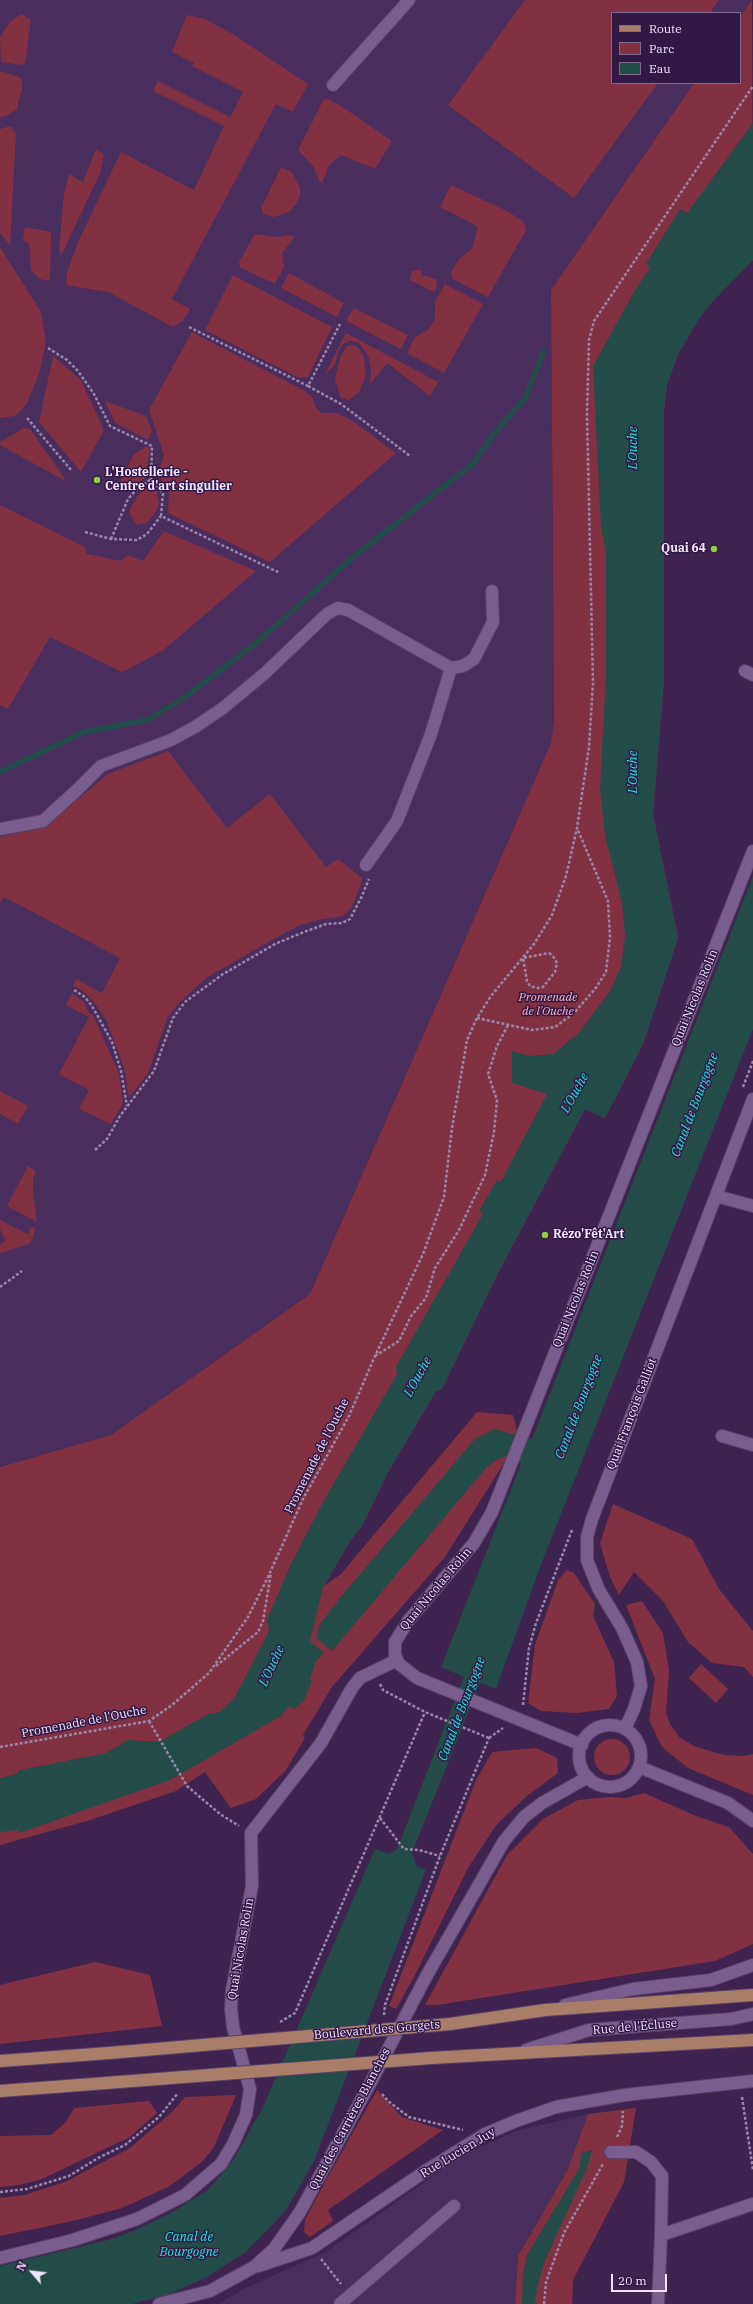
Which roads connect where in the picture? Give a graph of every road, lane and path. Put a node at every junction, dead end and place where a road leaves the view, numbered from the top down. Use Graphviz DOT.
graph roads {
  1 [pos="409,0"];
  2 [pos="333,85"];
  3 [pos="753,86"];
  4 [pos="340,324"];
  5 [pos="189,327"];
  6 [pos="48,348"];
  7 [pos="308,386"];
  8 [pos="27,418"];
  9 [pos="410,456"];
  10 [pos="71,470"];
  11 [pos="151,479"];
  12 [pos="161,516"];
  13 [pos="85,532"];
  14 [pos="111,539"];
  15 [pos="280,573"];
  16 [pos="492,591"];
  17 [pos="451,668"];
  18 [pos="577,828"];
  19 [pos="0,829"];
  20 [pos="753,851"];
  21 [pos="366,865"];
  22 [pos="523,958"];
  23 [pos="74,990"];
  24 [pos="476,1018"];
  25 [pos="508,1025"];
  26 [pos="753,1099"];
  27 [pos="127,1106"];
  28 [pos="95,1150"];
  29 [pos="716,1196"];
  30 [pos="753,1206"];
  31 [pos="22,1271"];
  32 [pos="0,1287"];
  33 [pos="375,1356"];
  34 [pos="722,1436"];
  35 [pos="753,1445"];
  36 [pos="272,1569"];
  37 [pos="398,1660"];
  38 [pos="212,1669"];
  39 [pos="379,1683"];
  40 [pos="425,1712"];
  41 [pos="149,1720"];
  42 [pos="625,1729"];
  43 [pos="489,1738"];
  44 [pos="582,1745"];
  45 [pos="0,1748"];
  46 [pos="639,1767"];
  47 [pos="588,1777"];
  48 [pos="380,1818"];
  49 [pos="753,1821"];
  50 [pos="252,1833"];
  51 [pos="440,1856"];
  52 [pos="753,1965"];
  53 [pos="753,1995"];
  54 [pos="545,2010"];
  55 [pos="753,2014"];
  56 [pos="276,2025"];
  57 [pos="753,2040"];
  58 [pos="520,2053"];
  59 [pos="0,2061"];
  60 [pos="753,2081"];
  61 [pos="739,2083"];
  62 [pos="183,2087"];
  63 [pos="0,2091"];
  64 [pos="624,2095"];
  65 [pos="611,2152"];
  66 [pos="753,2170"];
  67 [pos="0,2192"];
  68 [pos="753,2204"];
  69 [pos="454,2206"];
  70 [pos="661,2236"];
  71 [pos="312,2248"];
  72 [pos="0,2258"];
  73 [pos="254,2267"];
  74 [pos="350,2295"];
  75 [pos="159,2304"];
  76 [pos="340,2304"];
  77 [pos="544,2304"];
  78 [pos="658,2304"];
  1 -- 2 [label="street"];
  3 -- 18 [label="path, Promenade de l'Ouche"];
  4 -- 7 [label="path"];
  5 -- 7 [label="path"];
  6 -- 11 [label="path"];
  7 -- 9 [label="path"];
  8 -- 10 [label="path"];
  11 -- 12 [label="path"];
  11 -- 14 [label="path"];
  12 -- 14 [label="path"];
  12 -- 15 [label="path"];
  13 -- 14 [label="path"];
  16 -- 17 [label="street"];
  17 -- 19 [label="street"];
  17 -- 21 [label="street"];
  18 -- 22 [label="path, Promenade de l'Ouche"];
  18 -- 25 [label="path"];
  20 -- 37 [label="street, Quai Nicolas Rolin"];
  21 -- 27 [label="path"];
  22 -- 22 [label="path"];
  22 -- 24 [label="path, Promenade de l'Ouche"];
  23 -- 27 [label="path"];
  24 -- 25 [label="path"];
  24 -- 33 [label="path, Promenade de l'Ouche"];
  25 -- 33 [label="path"];
  26 -- 29 [label="street, Quai François Galliot"];
  27 -- 28 [label="path"];
  29 -- 30 [label="street"];
  29 -- 42 [label="street, Quai François Galliot"];
  31 -- 32 [label="path"];
  33 -- 36 [label="path, Promenade de l'Ouche"];
  34 -- 35 [label="street"];
  36 -- 38 [label="path, Promenade de l'Ouche"];
  36 -- 38 [label="path"];
  37 -- 44 [label="street"];
  37 -- 50 [label="street"];
  38 -- 41 [label="path, Promenade de l'Ouche"];
  39 -- 40 [label="path"];
  40 -- 43 [label="path"];
  40 -- 48 [label="path"];
  41 -- 45 [label="path, Promenade de l'Ouche"];
  41 -- 50 [label="path"];
  42 -- 44 [label="street"];
  42 -- 46 [label="street"];
  44 -- 47 [label="street"];
  46 -- 47 [label="street"];
  46 -- 49 [label="street"];
  47 -- 73 [label="street, Quai des Carrières Blanches"];
  48 -- 51 [label="path"];
  48 -- 56 [label="path"];
  50 -- 72 [label="street, Quai Nicolas Rolin"];
  52 -- 54 [label="street"];
  53 -- 54 [label="main road, Boulevard des Gorgets"];
  54 -- 59 [label="main road, Boulevard des Gorgets, bridge"];
  55 -- 58 [label="street, Rue de l'Écluse"];
  57 -- 58 [label="main road"];
  58 -- 63 [label="main road, bridge"];
  60 -- 61 [label="street, Rue Lucien Juy"];
  61 -- 64 [label="street, Rue Lucien Juy"];
  61 -- 66 [label="path"];
  62 -- 67 [label="path"];
  64 -- 65 [label="path"];
  64 -- 71 [label="street, Rue Lucien Juy"];
  65 -- 70 [label="street"];
  65 -- 77 [label="path"];
  68 -- 70 [label="street"];
  69 -- 74 [label="street"];
  70 -- 78 [label="street"];
  71 -- 73 [label="street, Rue Lucien Juy"];
  71 -- 74 [label="path"];
  73 -- 75 [label="street, Quai des Carrières Blanches"];
  74 -- 76 [label="street"];
}
